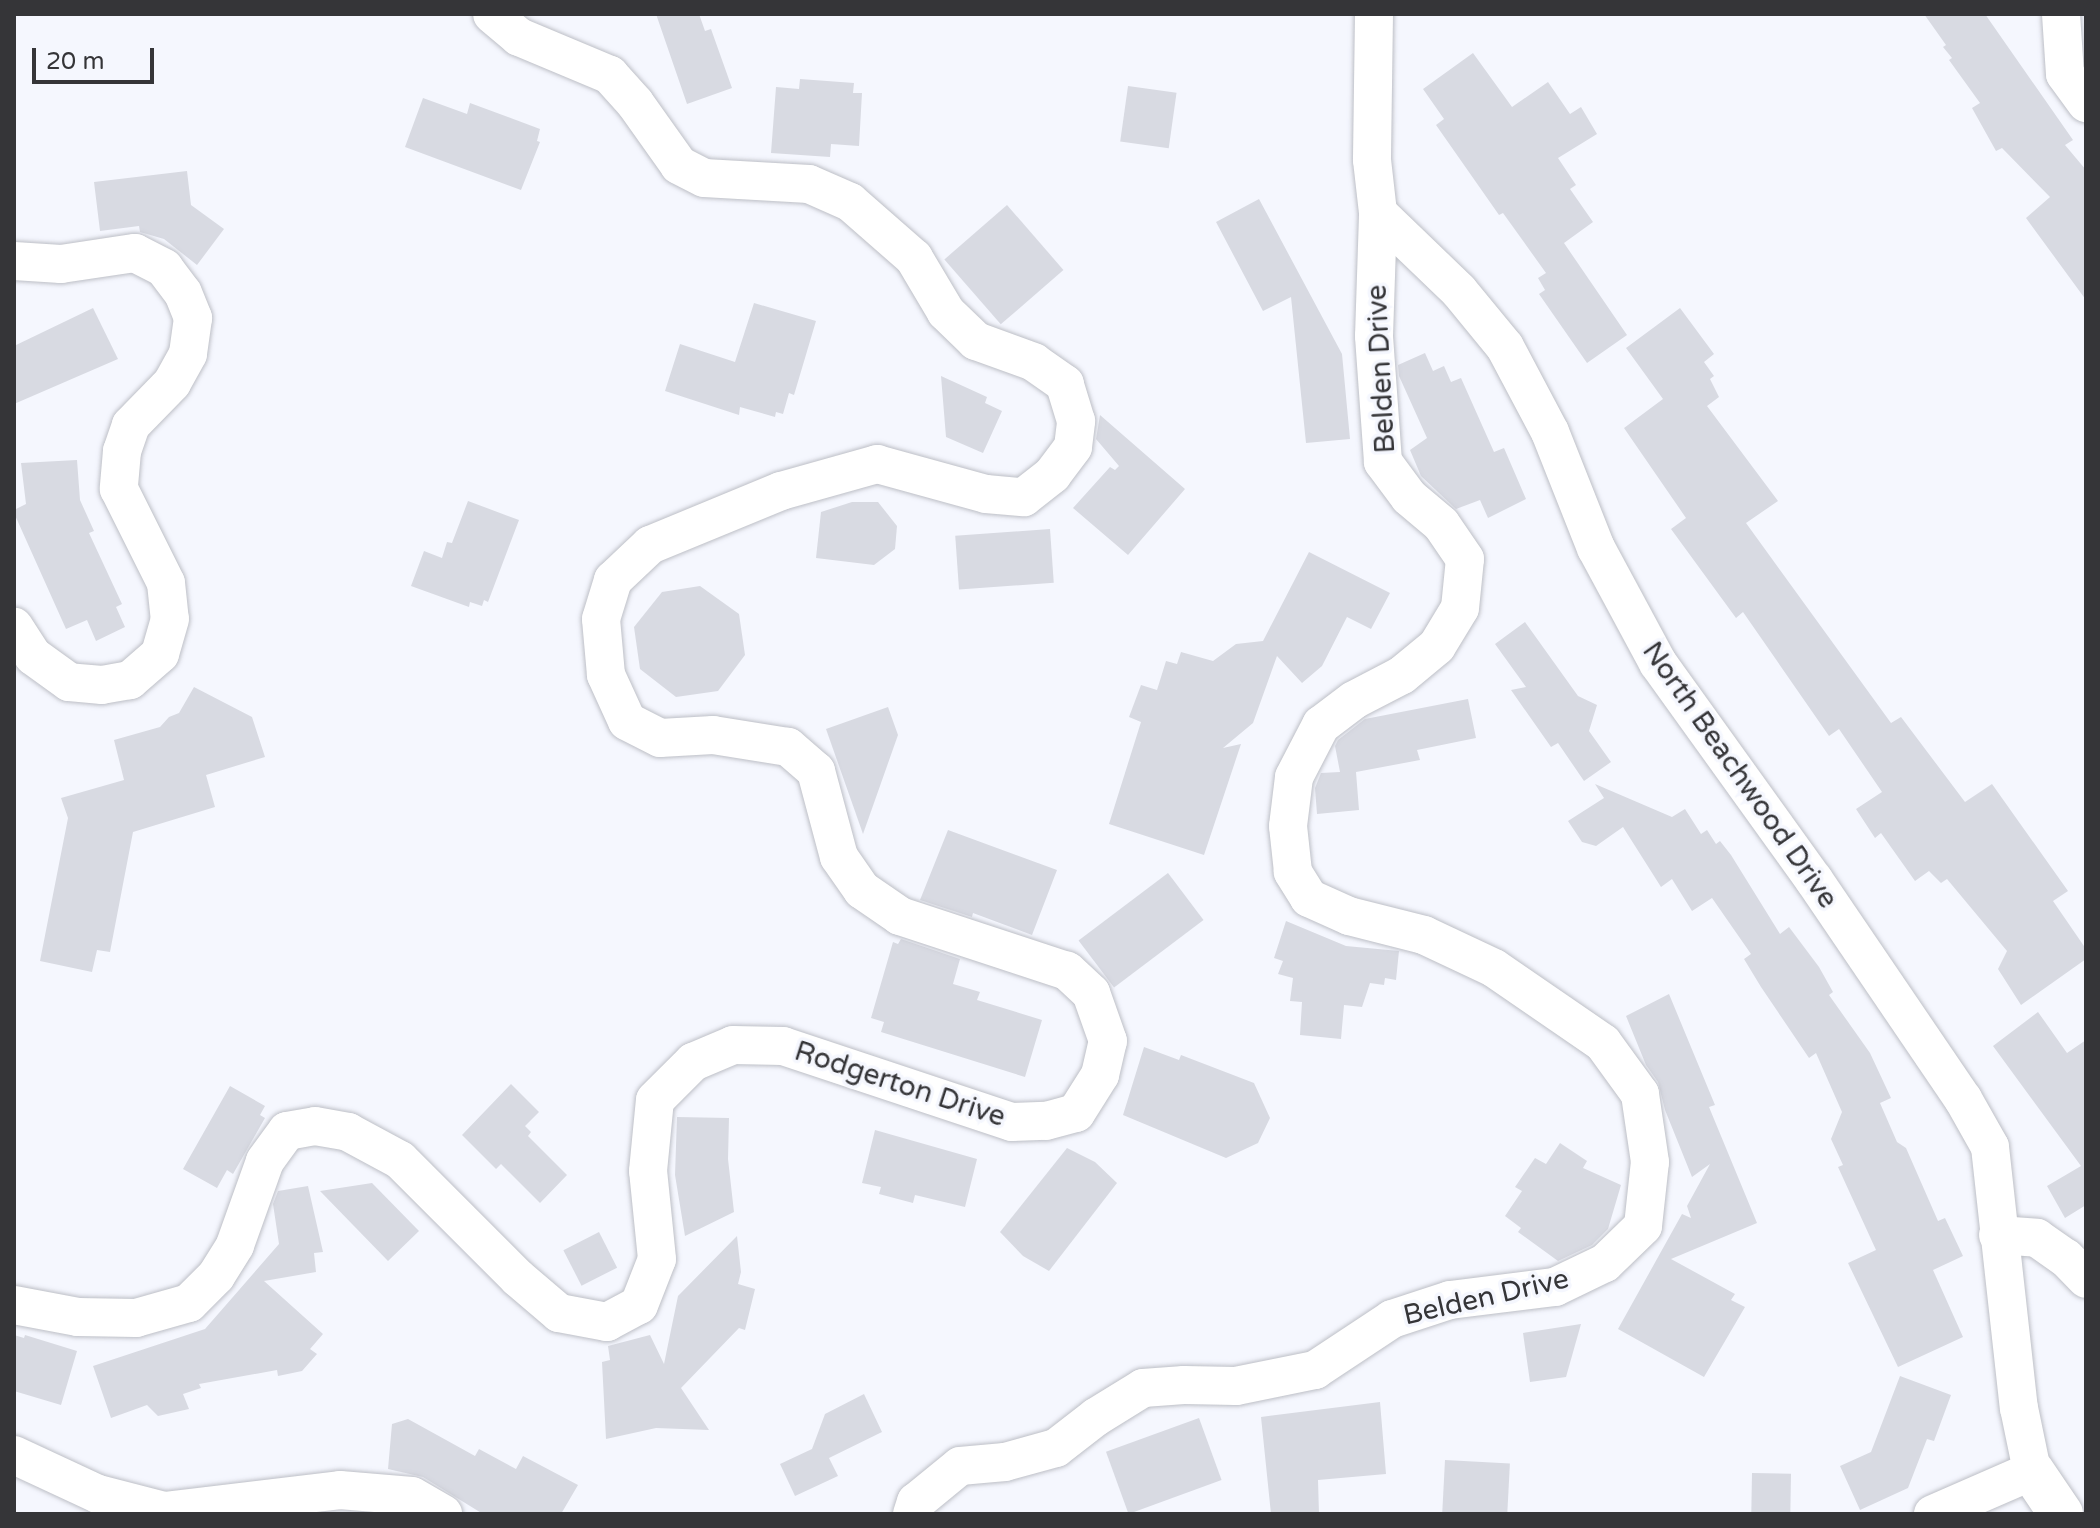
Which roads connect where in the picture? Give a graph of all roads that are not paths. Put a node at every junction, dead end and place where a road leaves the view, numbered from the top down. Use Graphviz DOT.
graph roads {
  1 [pos="492,14"];
  2 [pos="1374,14"];
  3 [pos="2061,14"];
  4 [pos="2086,103"];
  5 [pos="1378,213"];
  6 [pos="14,261"];
  7 [pos="14,627"];
  8 [pos="1998,1235"];
  9 [pos="2086,1279"];
  10 [pos="14,1305"];
  11 [pos="14,1455"];
  12 [pos="2032,1471"];
  13 [pos="443,1514"];
  14 [pos="912,1514"];
  15 [pos="1933,1514"];
  16 [pos="2061,1514"];
  1 -- 10 [label="street, Rodgerton Drive"];
  2 -- 5 [label="street"];
  3 -- 4 [label="street"];
  5 -- 8 [label="street, North Beachwood Drive"];
  5 -- 14 [label="street, Belden Drive"];
  6 -- 7 [label="street"];
  8 -- 9 [label="street"];
  8 -- 12 [label="street, North Beachwood Drive"];
  11 -- 13 [label="street"];
  12 -- 15 [label="street"];
  12 -- 16 [label="street, North Beachwood Drive"];
}
